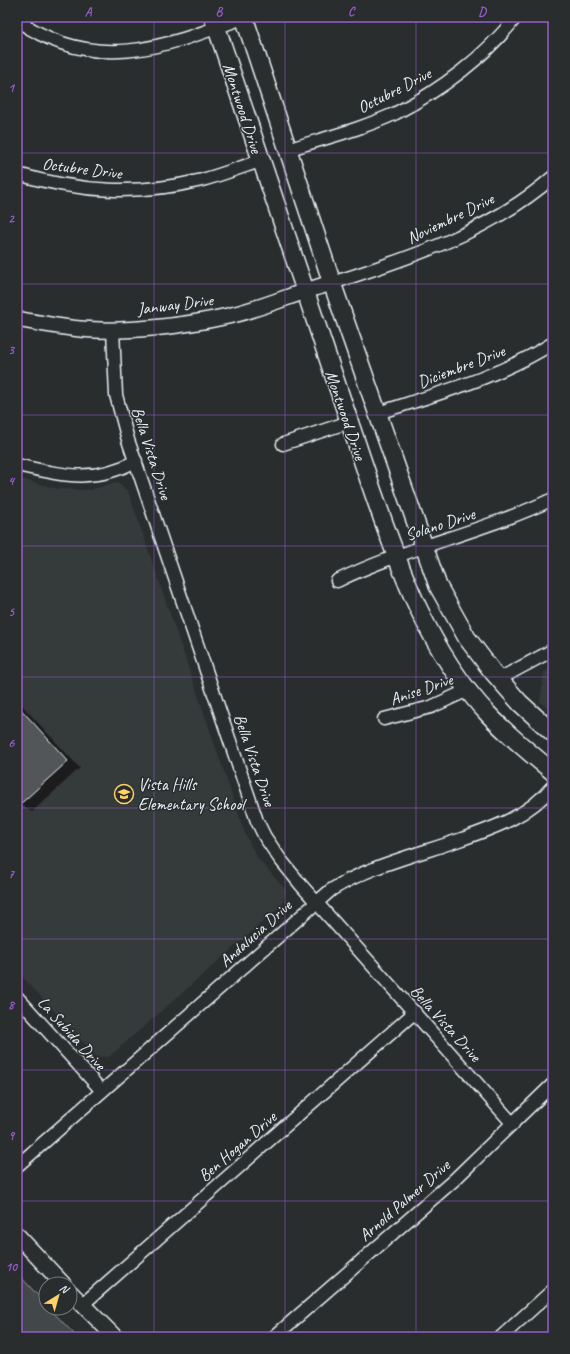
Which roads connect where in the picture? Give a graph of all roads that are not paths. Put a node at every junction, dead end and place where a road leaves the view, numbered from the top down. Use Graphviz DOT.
graph roads {
  1 [pos="245,17"];
  2 [pos="516,17"];
  3 [pos="17,20"];
  4 [pos="215,23"];
  5 [pos="290,149"];
  6 [pos="260,161"];
  7 [pos="17,174"];
  8 [pos="553,177"];
  9 [pos="332,283"];
  10 [pos="304,290"];
  11 [pos="17,319"];
  12 [pos="113,330"];
  13 [pos="553,343"];
  14 [pos="378,413"];
  15 [pos="349,422"];
  16 [pos="283,444"];
  17 [pos="136,461"];
  18 [pos="17,465"];
  19 [pos="553,499"];
  20 [pos="423,548"];
  21 [pos="395,557"];
  22 [pos="337,581"];
  23 [pos="553,650"];
  24 [pos="499,679"];
  25 [pos="468,690"];
  26 [pos="384,720"];
  27 [pos="553,733"];
  28 [pos="553,772"];
  29 [pos="553,786"];
  30 [pos="316,901"];
  31 [pos="17,997"];
  32 [pos="414,1012"];
  33 [pos="553,1084"];
  34 [pos="102,1091"];
  35 [pos="513,1124"];
  36 [pos="17,1166"];
  37 [pos="17,1235"];
  38 [pos="55,1276"];
  39 [pos="553,1290"];
  40 [pos="78,1301"];
  41 [pos="82,1305"];
  42 [pos="114,1337"];
  43 [pos="274,1337"];
  44 [pos="500,1337"];
  1 -- 4 [label="street"];
  1 -- 5 [label="main road, Montwood Drive"];
  2 -- 5 [label="street, Octubre Drive"];
  3 -- 4 [label="street"];
  4 -- 6 [label="main road, Montwood Drive"];
  5 -- 9 [label="main road, Montwood Drive"];
  6 -- 7 [label="street, Octubre Drive"];
  6 -- 10 [label="main road, Montwood Drive"];
  8 -- 9 [label="street, Noviembre Drive"];
  9 -- 10 [label="street, Janway Drive"];
  9 -- 14 [label="main road, Montwood Drive"];
  10 -- 12 [label="street, Janway Drive"];
  10 -- 15 [label="main road, Montwood Drive"];
  11 -- 12 [label="street, Janway Drive"];
  12 -- 17 [label="street, Bella Vista Drive"];
  13 -- 14 [label="street, Diciembre Drive"];
  14 -- 20 [label="main road, Montwood Drive"];
  15 -- 16 [label="street"];
  15 -- 21 [label="main road, Montwood Drive"];
  17 -- 18 [label="street"];
  17 -- 30 [label="street, Bella Vista Drive"];
  19 -- 20 [label="street, Solano Drive"];
  20 -- 21 [label="street, Solano Drive"];
  20 -- 24 [label="main road, Montwood Drive"];
  21 -- 22 [label="street, Solano Drive"];
  21 -- 25 [label="main road, Montwood Drive"];
  23 -- 24 [label="street"];
  24 -- 27 [label="main road, Montwood Drive"];
  25 -- 26 [label="street, Anise Drive"];
  25 -- 28 [label="main road, Montwood Drive"];
  29 -- 30 [label="street, Andalucia Drive"];
  30 -- 32 [label="street, Bella Vista Drive"];
  30 -- 34 [label="street, Andalucia Drive"];
  31 -- 34 [label="street, La Subida Drive"];
  32 -- 35 [label="street, Bella Vista Drive"];
  32 -- 41 [label="street, Ben Hogan Drive"];
  33 -- 35 [label="street, Arnold Palmer Drive"];
  34 -- 36 [label="street, Andalucia Drive"];
  35 -- 43 [label="street, Arnold Palmer Drive"];
  37 -- 38 [label="street"];
  39 -- 44 [label="street"];
  40 -- 41 [label="street"];
  41 -- 42 [label="street"];
}
